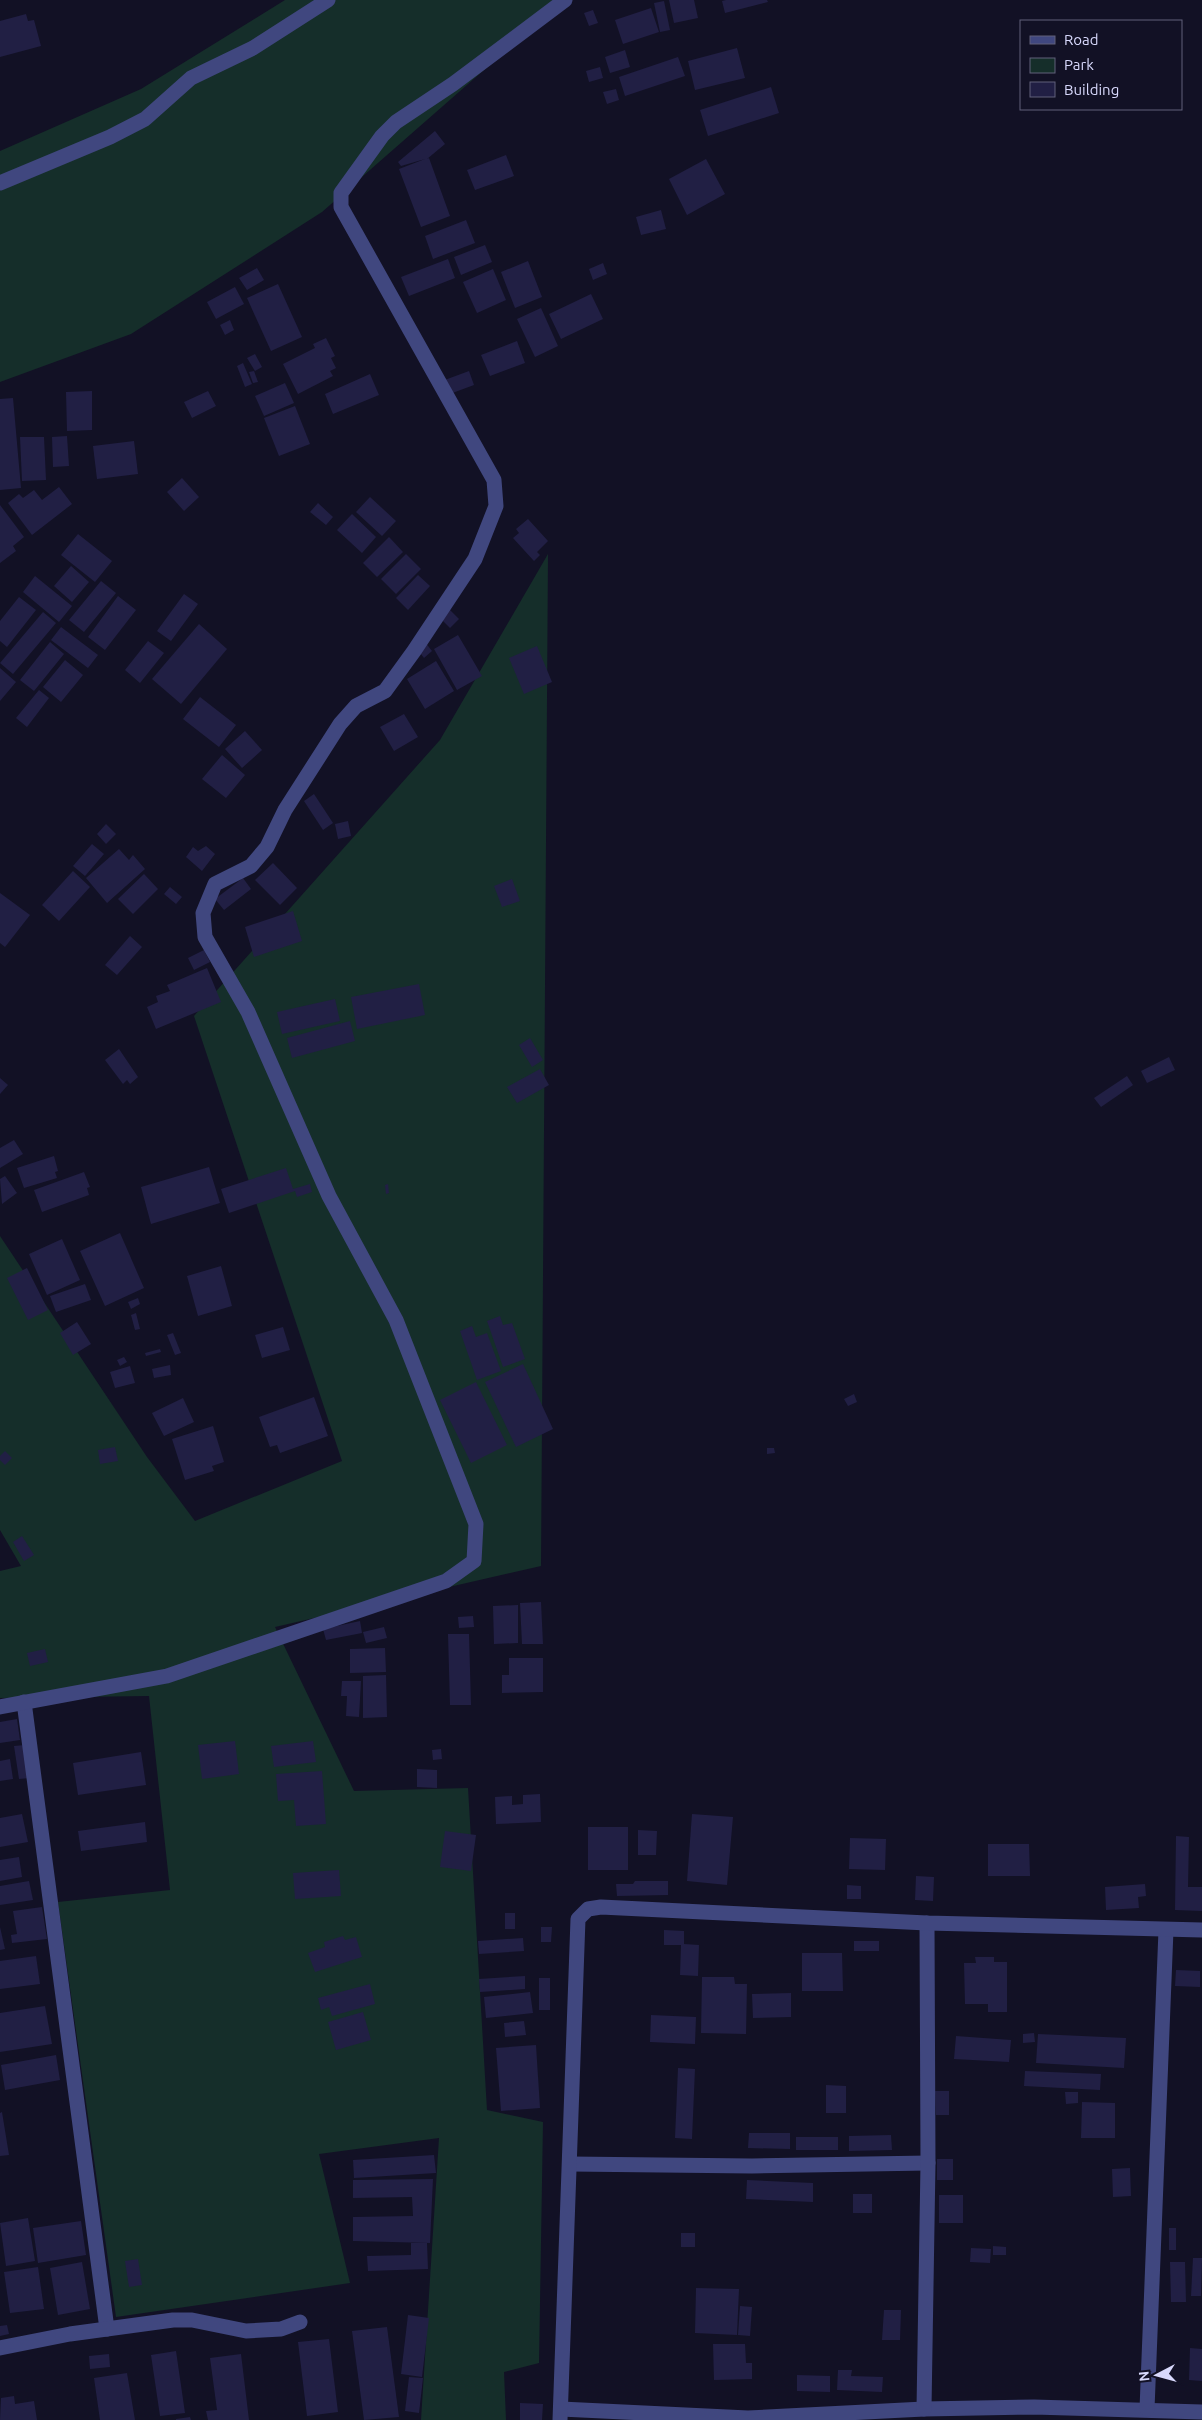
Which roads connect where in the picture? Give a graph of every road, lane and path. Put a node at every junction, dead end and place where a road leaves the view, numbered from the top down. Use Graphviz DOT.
graph roads {
  1 [pos="328,0"];
  2 [pos="565,0"];
  3 [pos="0,183"];
  4 [pos="24,1702"];
  5 [pos="0,1707"];
  6 [pos="927,1923"];
  7 [pos="1166,1930"];
  8 [pos="1202,1930"];
  9 [pos="928,2163"];
  10 [pos="570,2164"];
  11 [pos="300,2322"];
  12 [pos="106,2329"];
  13 [pos="0,2348"];
  14 [pos="924,2409"];
  15 [pos="1148,2409"];
  16 [pos="1202,2412"];
  17 [pos="1033,2413"];
  18 [pos="560,2414"];
  1 -- 3 [label="street"];
  2 -- 4 [label="street"];
  4 -- 5 [label="street"];
  4 -- 12 [label="street"];
  6 -- 7 [label="street"];
  6 -- 9 [label="street"];
  6 -- 10 [label="street"];
  7 -- 8 [label="street"];
  7 -- 15 [label="street"];
  9 -- 10 [label="street"];
  9 -- 14 [label="street"];
  10 -- 18 [label="street"];
  11 -- 12 [label="street"];
  12 -- 13 [label="street"];
  14 -- 17 [label="street"];
  14 -- 18 [label="street"];
  15 -- 16 [label="street"];
  15 -- 17 [label="street"];
}
